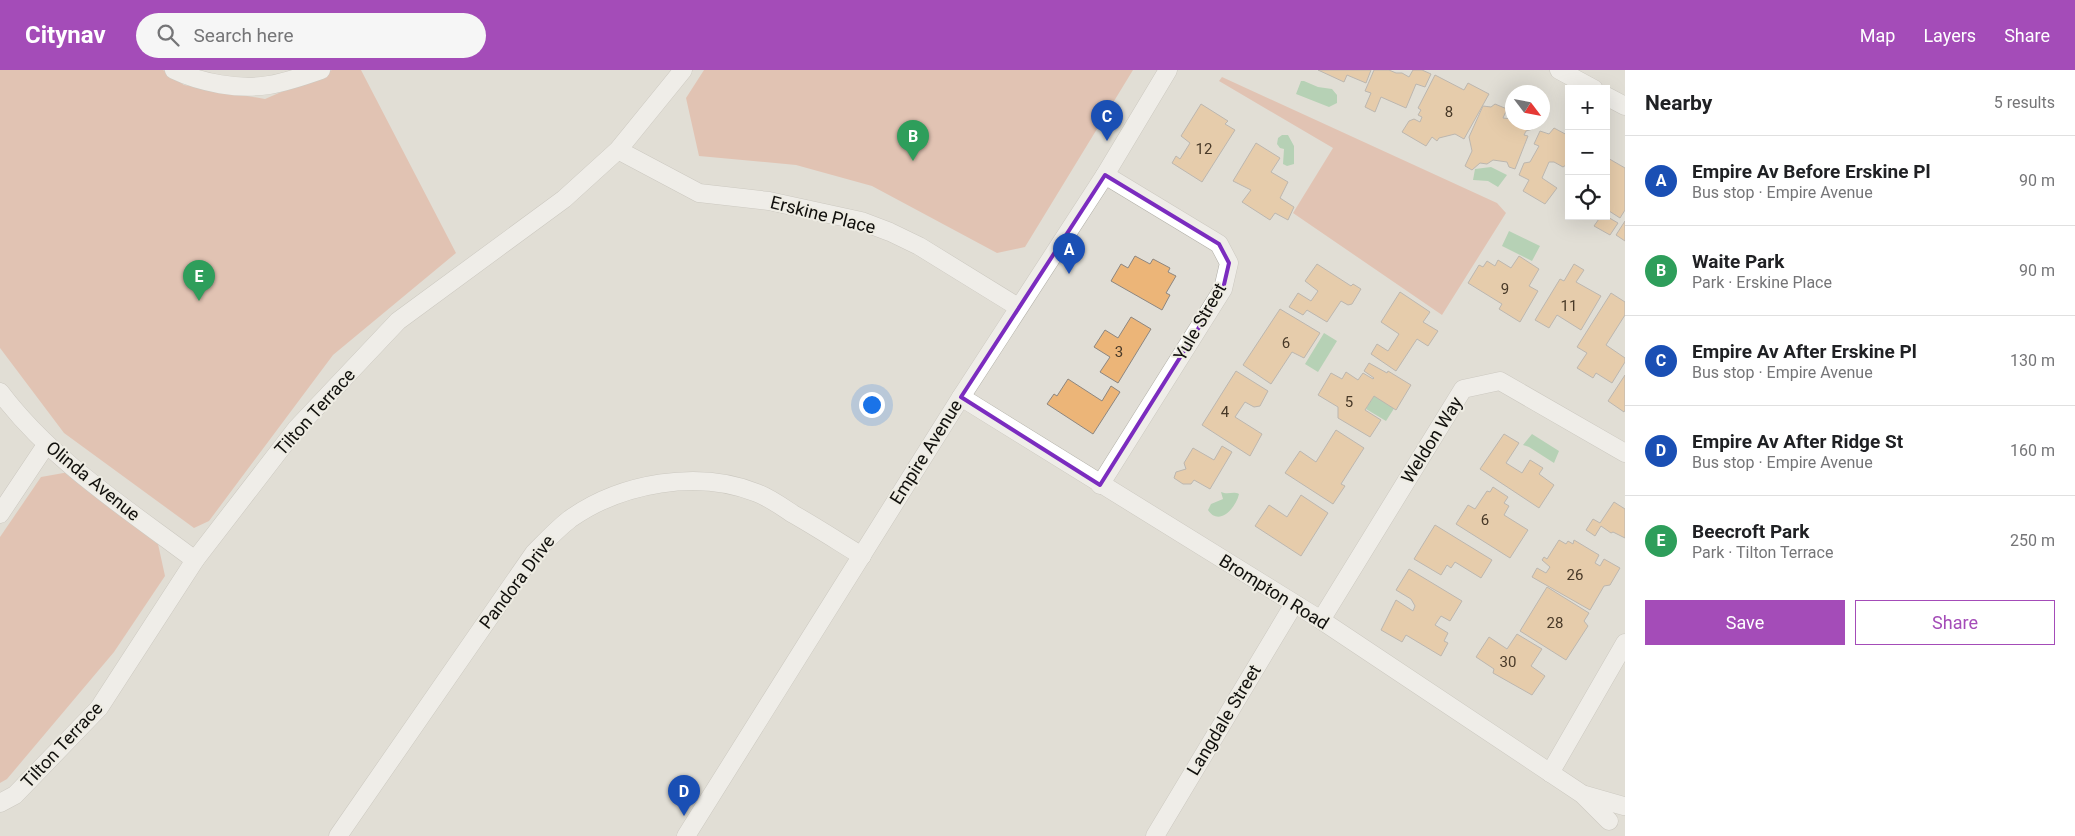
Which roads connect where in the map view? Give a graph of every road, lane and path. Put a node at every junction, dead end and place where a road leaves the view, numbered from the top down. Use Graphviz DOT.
graph roads {
  1 [pos="174,70"];
  2 [pos="321,70"];
  3 [pos="683,70"];
  4 [pos="1168,70"];
  5 [pos="1559,70"];
  6 [pos="1587,85"];
  7 [pos="1610,98"];
  8 [pos="1625,106"];
  9 [pos="618,150"];
  10 [pos="1105,175"];
  11 [pos="1018,307"];
  12 [pos="0,392"];
  13 [pos="960,397"];
  14 [pos="46,445"];
  15 [pos="1625,453"];
  16 [pos="1100,485"];
  17 [pos="0,514"];
  18 [pos="862,556"];
  19 [pos="195,560"];
  20 [pos="1294,604"];
  21 [pos="1321,620"];
  22 [pos="1625,643"];
  23 [pos="1550,773"];
  24 [pos="1582,794"];
  25 [pos="0,804"];
  26 [pos="1624,806"];
  27 [pos="1610,830"];
  28 [pos="338,836"];
  29 [pos="686,836"];
  30 [pos="1155,836"];
  1 -- 2 [label="street"];
  3 -- 9 [label="street, Tilton Terrace"];
  4 -- 10 [label="street, Empire Avenue"];
  5 -- 6 [label="street"];
  7 -- 8 [label="street"];
  9 -- 11 [label="street, Erskine Place"];
  9 -- 19 [label="street, Tilton Terrace"];
  10 -- 11 [label="street, Empire Avenue"];
  10 -- 16 [label="street, Yule Street"];
  11 -- 13 [label="street, Empire Avenue"];
  12 -- 14 [label="street, Olinda Avenue"];
  13 -- 16 [label="street, Brompton Road"];
  13 -- 18 [label="street, Empire Avenue"];
  14 -- 17 [label="street"];
  14 -- 19 [label="street, Olinda Avenue"];
  15 -- 21 [label="street, Weldon Way"];
  16 -- 20 [label="street, Brompton Road"];
  18 -- 28 [label="street, Pandora Drive"];
  18 -- 29 [label="street, Empire Avenue"];
  19 -- 25 [label="street, Tilton Terrace"];
  20 -- 21 [label="street, Brompton Road"];
  20 -- 30 [label="street, Langdale Street"];
  21 -- 23 [label="street, Brompton Road"];
  22 -- 23 [label="street"];
  23 -- 24 [label="street, Brompton Road"];
  24 -- 26 [label="street, Brompton Road"];
  24 -- 27 [label="street, Brompton Road"];
  26 -- 27 [label="street"];
}
